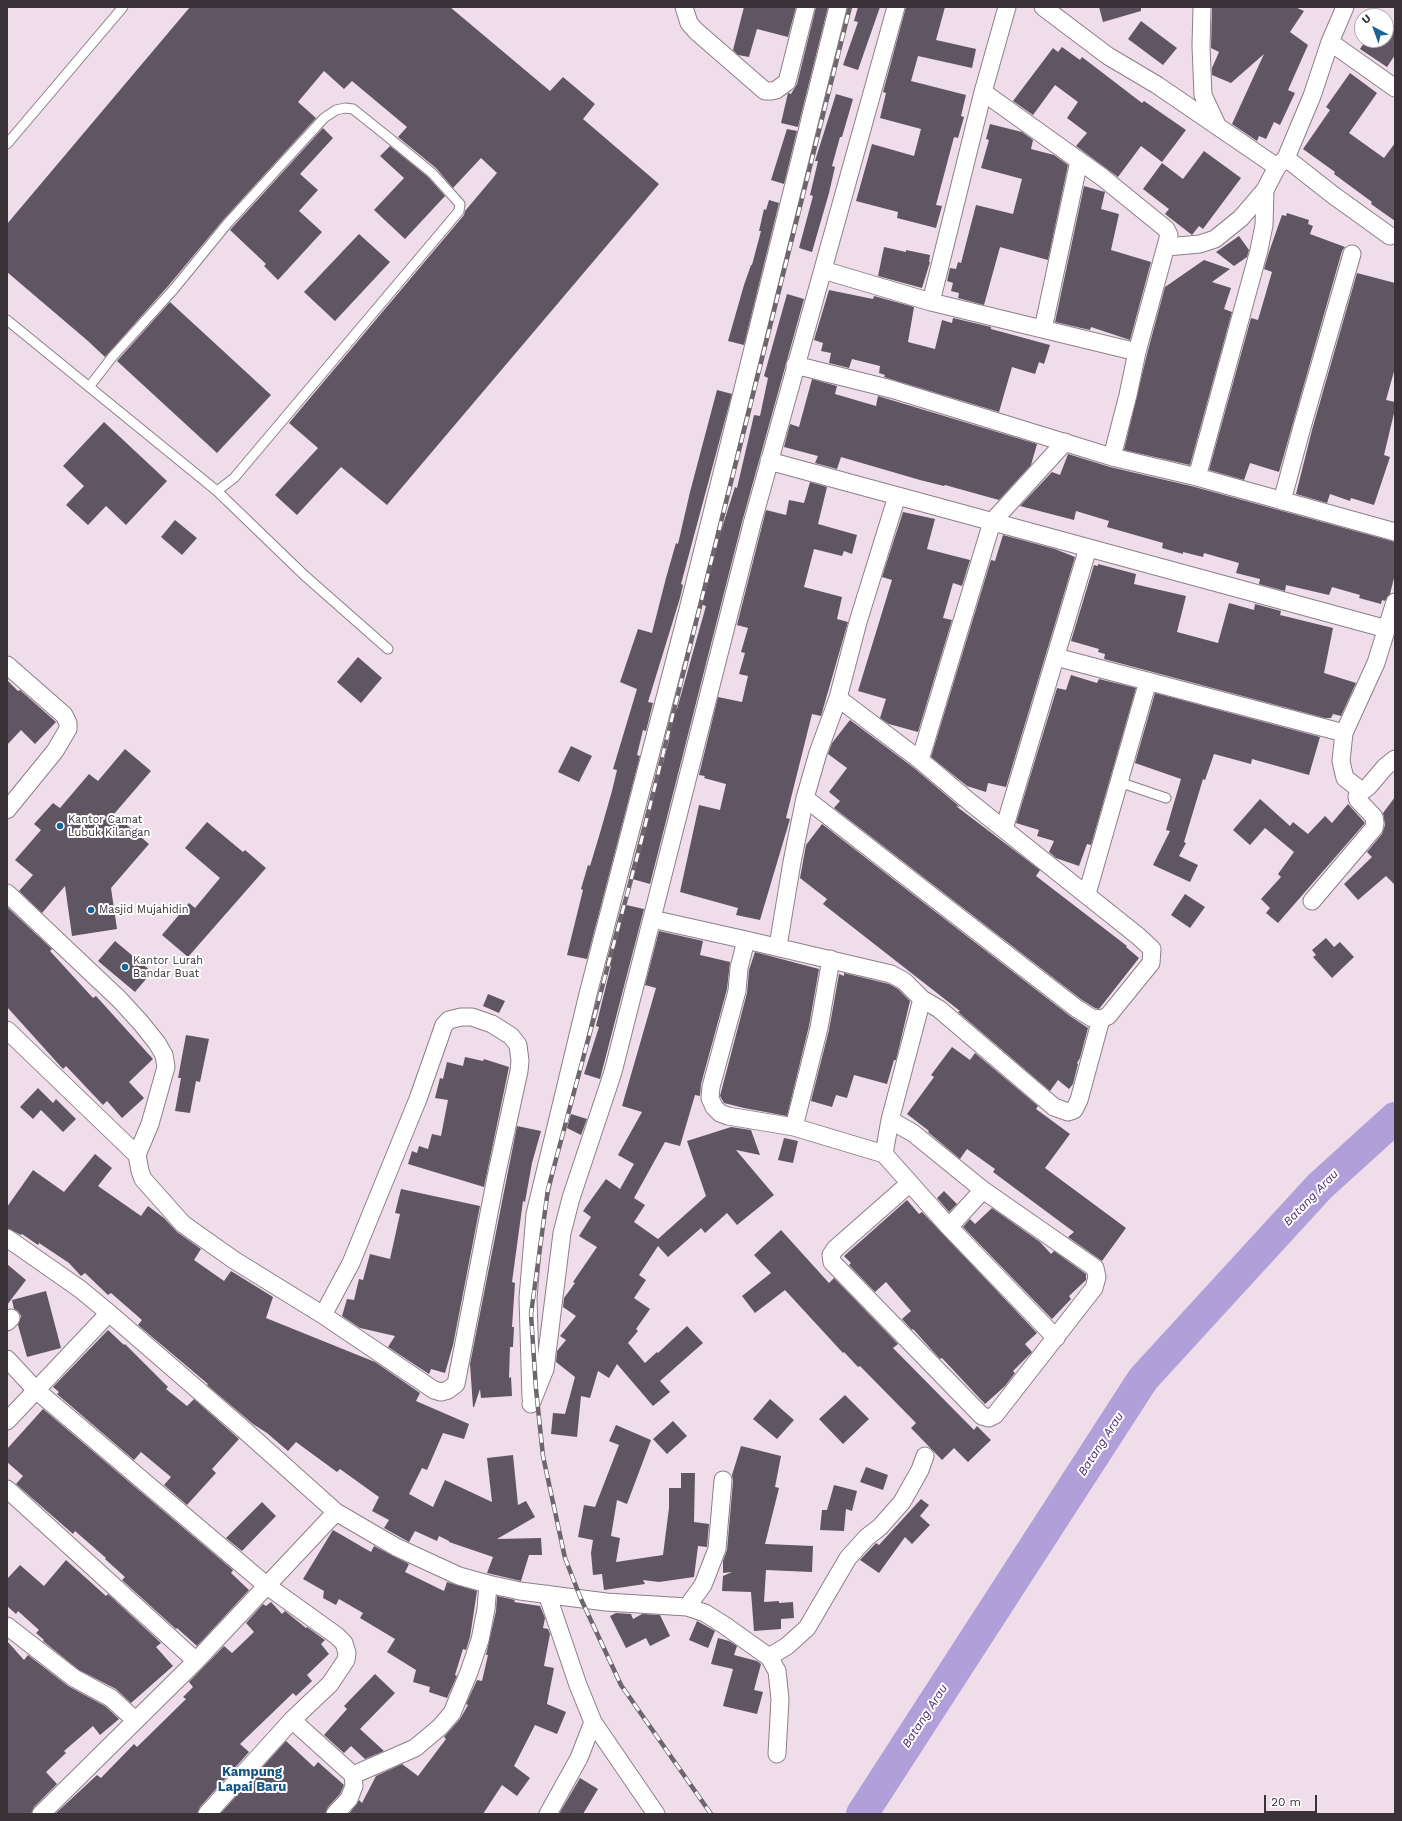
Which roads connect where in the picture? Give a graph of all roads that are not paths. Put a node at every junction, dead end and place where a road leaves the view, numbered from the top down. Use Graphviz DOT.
graph roads {
  1 [pos="123,7"];
  2 [pos="684,7"];
  3 [pos="806,7"];
  4 [pos="838,7"];
  5 [pos="896,7"];
  6 [pos="1007,7"];
  7 [pos="1043,7"];
  8 [pos="1202,7"];
  9 [pos="1345,7"];
  10 [pos="1330,42"];
  11 [pos="1395,88"];
  12 [pos="984,92"];
  13 [pos="1219,128"];
  14 [pos="7,144"];
  15 [pos="1079,161"];
  16 [pos="1282,163"];
  17 [pos="1265,190"];
  18 [pos="1390,236"];
  19 [pos="1167,247"];
  20 [pos="1352,254"];
  21 [pos="823,270"];
  22 [pos="931,302"];
  23 [pos="7,320"];
  24 [pos="1044,329"];
  25 [pos="1137,352"];
  26 [pos="795,365"];
  27 [pos="89,388"];
  28 [pos="1066,442"];
  29 [pos="1112,457"];
  30 [pos="769,461"];
  31 [pos="1197,477"];
  32 [pos="217,491"];
  33 [pos="897,496"];
  34 [pos="1282,501"];
  35 [pos="992,522"];
  36 [pos="1395,532"];
  37 [pos="1088,548"];
  38 [pos="1395,602"];
  39 [pos="1386,629"];
  40 [pos="388,649"];
  41 [pos="1056,656"];
  42 [pos="7,665"];
  43 [pos="1148,681"];
  44 [pos="838,698"];
  45 [pos="1344,732"];
  46 [pos="1395,759"];
  47 [pos="920,760"];
  48 [pos="1119,782"];
  49 [pos="1359,789"];
  50 [pos="805,798"];
  51 [pos="1166,798"];
  52 [pos="7,810"];
  53 [pos="1004,829"];
  54 [pos="7,893"];
  55 [pos="1087,894"];
  56 [pos="1312,901"];
  57 [pos="652,919"];
  58 [pos="746,940"];
  59 [pos="778,946"];
  60 [pos="831,959"];
  61 [pos="922,999"];
  62 [pos="1101,1019"];
  63 [pos="7,1030"];
  64 [pos="890,1120"];
  65 [pos="794,1127"];
  66 [pos="884,1154"];
  67 [pos="137,1155"];
  68 [pos="910,1183"];
  69 [pos="983,1190"];
  70 [pos="949,1227"];
  71 [pos="7,1238"];
  72 [pos="109,1313"];
  73 [pos="323,1315"];
  74 [pos="1056,1338"];
  75 [pos="7,1359"];
  76 [pos="36,1390"];
  77 [pos="7,1420"];
  78 [pos="925,1456"];
  79 [pos="723,1480"];
  80 [pos="7,1489"];
  81 [pos="336,1512"];
  82 [pos="488,1584"];
  83 [pos="266,1585"];
  84 [pos="547,1594"];
  85 [pos="687,1607"];
  86 [pos="7,1626"];
  87 [pos="769,1657"];
  88 [pos="196,1661"];
  89 [pos="135,1720"];
  90 [pos="292,1720"];
  91 [pos="593,1722"];
  92 [pos="777,1754"];
  93 [pos="352,1775"];
  94 [pos="41,1814"];
  95 [pos="207,1814"];
  96 [pos="335,1814"];
  97 [pos="548,1814"];
  98 [pos="656,1814"];
  1 -- 14 [label="lane"];
  2 -- 3 [label="street"];
  4 -- 57 [label="street"];
  5 -- 21 [label="street"];
  6 -- 12 [label="street"];
  7 -- 13 [label="street"];
  8 -- 13 [label="street"];
  9 -- 10 [label="street"];
  10 -- 11 [label="street"];
  10 -- 16 [label="street"];
  12 -- 15 [label="street"];
  12 -- 22 [label="street"];
  13 -- 16 [label="street"];
  15 -- 19 [label="street"];
  15 -- 24 [label="street"];
  16 -- 17 [label="street"];
  16 -- 18 [label="street"];
  17 -- 19 [label="street"];
  17 -- 31 [label="street"];
  19 -- 25 [label="street"];
  20 -- 34 [label="street"];
  21 -- 22 [label="street"];
  21 -- 26 [label="street"];
  22 -- 24 [label="street"];
  23 -- 27 [label="lane"];
  24 -- 25 [label="street"];
  25 -- 29 [label="street"];
  26 -- 28 [label="street"];
  26 -- 30 [label="street"];
  27 -- 32 [label="lane"];
  27 -- 32 [label="lane"];
  28 -- 29 [label="street"];
  28 -- 35 [label="street"];
  29 -- 31 [label="street"];
  30 -- 33 [label="street"];
  30 -- 57 [label="street"];
  31 -- 34 [label="street"];
  32 -- 40 [label="lane"];
  33 -- 35 [label="street"];
  33 -- 44 [label="street"];
  34 -- 36 [label="street"];
  35 -- 37 [label="street"];
  35 -- 47 [label="street"];
  37 -- 39 [label="street"];
  37 -- 41 [label="street"];
  38 -- 39 [label="street"];
  39 -- 45 [label="street"];
  41 -- 43 [label="street"];
  41 -- 53 [label="street"];
  42 -- 52 [label="street"];
  43 -- 45 [label="street"];
  43 -- 48 [label="street"];
  44 -- 47 [label="street"];
  44 -- 50 [label="street"];
  45 -- 49 [label="street"];
  46 -- 49 [label="street"];
  47 -- 53 [label="street"];
  48 -- 51 [label="lane"];
  48 -- 55 [label="street"];
  49 -- 56 [label="street"];
  50 -- 59 [label="street"];
  50 -- 62 [label="street"];
  53 -- 55 [label="street"];
  54 -- 67 [label="street"];
  55 -- 62 [label="street"];
  57 -- 58 [label="street"];
  58 -- 59 [label="street"];
  58 -- 65 [label="street"];
  59 -- 60 [label="street"];
  60 -- 61 [label="street"];
  60 -- 65 [label="street"];
  61 -- 62 [label="street"];
  61 -- 64 [label="street"];
  63 -- 67 [label="street"];
  64 -- 66 [label="street"];
  64 -- 69 [label="street"];
  65 -- 66 [label="street"];
  66 -- 68 [label="street"];
  67 -- 73 [label="street"];
  68 -- 70 [label="street"];
  68 -- 74 [label="street"];
  69 -- 70 [label="street"];
  69 -- 74 [label="street"];
  70 -- 74 [label="street"];
  71 -- 72 [label="street"];
  72 -- 76 [label="street"];
  72 -- 81 [label="street"];
  73 -- 73 [label="street"];
  75 -- 76 [label="street"];
  76 -- 77 [label="street"];
  76 -- 83 [label="street"];
  78 -- 87 [label="street"];
  79 -- 85 [label="street"];
  80 -- 88 [label="street"];
  81 -- 82 [label="street"];
  81 -- 83 [label="street"];
  82 -- 84 [label="street"];
  82 -- 93 [label="street"];
  83 -- 88 [label="street"];
  83 -- 90 [label="street"];
  84 -- 85 [label="street"];
  84 -- 91 [label="street"];
  85 -- 87 [label="street"];
  86 -- 89 [label="street"];
  87 -- 92 [label="street"];
  88 -- 89 [label="street"];
  89 -- 94 [label="street"];
  90 -- 93 [label="street"];
  90 -- 95 [label="street"];
  91 -- 97 [label="street"];
  91 -- 98 [label="street"];
  93 -- 96 [label="street"];
}
